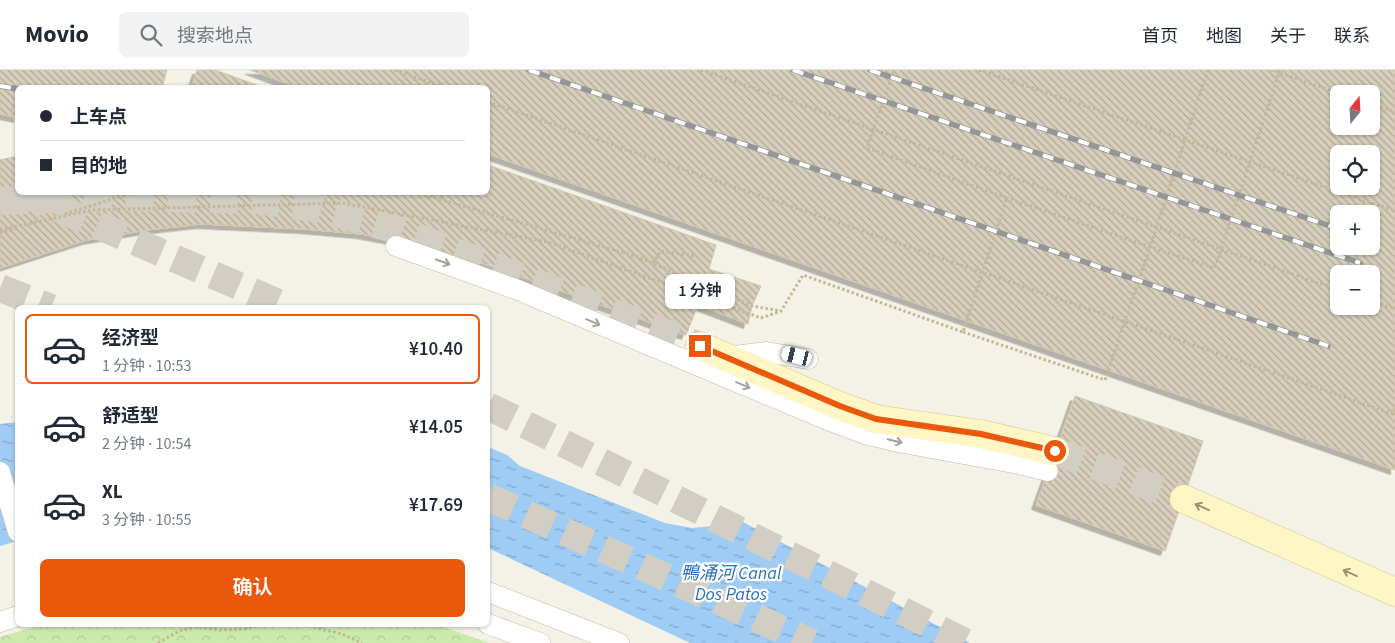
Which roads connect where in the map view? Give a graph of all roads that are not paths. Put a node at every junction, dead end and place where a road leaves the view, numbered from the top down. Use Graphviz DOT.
graph roads {
  1 [pos="396,246"];
  2 [pos="700,346"];
  3 [pos="725,358"];
  4 [pos="808,359"];
  5 [pos="1052,461"];
  6 [pos="0,472"];
  7 [pos="1184,499"];
  8 [pos="15,522"];
  9 [pos="1395,592"];
  10 [pos="490,593"];
  11 [pos="15,617"];
  12 [pos="0,622"];
  13 [pos="490,625"];
  14 [pos="540,643"];
  15 [pos="619,643"];
  1 -- 5 [label="lane, one-way"];
  2 -- 3 [label="main road"];
  3 -- 4 [label="lane"];
  3 -- 5 [label="main road"];
  6 -- 8 [label="lane"];
  9 -- 7 [label="main road, one-way"];
  10 -- 15 [label="lane"];
  11 -- 12 [label="lane"];
  13 -- 14 [label="lane"];
}
